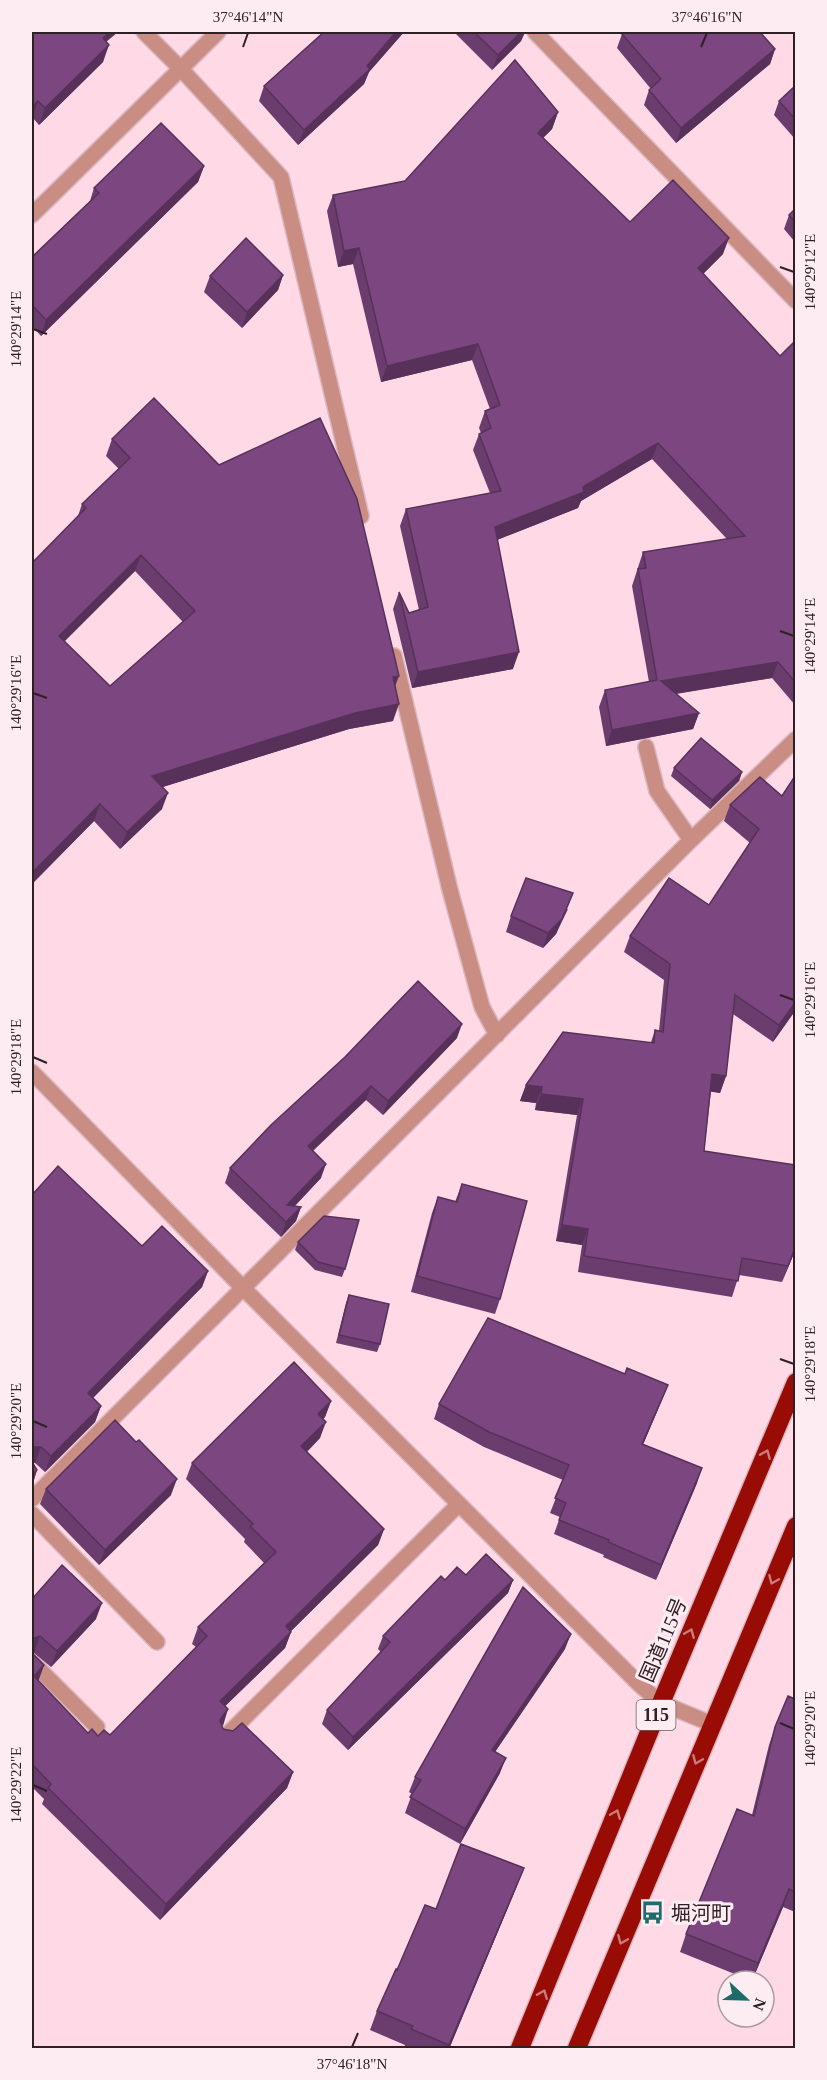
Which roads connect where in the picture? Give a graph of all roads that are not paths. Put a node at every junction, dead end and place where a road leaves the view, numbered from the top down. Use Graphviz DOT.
graph roads {
  1 [pos="144,32"];
  2 [pos="218,32"];
  3 [pos="535,32"];
  4 [pos="181,69"];
  5 [pos="32,215"];
  6 [pos="795,301"];
  7 [pos="365,533"];
  8 [pos="390,637"];
  9 [pos="795,739"];
  10 [pos="646,747"];
  11 [pos="691,840"];
  12 [pos="497,1035"];
  13 [pos="32,1072"];
  14 [pos="243,1288"];
  15 [pos="795,1382"];
  16 [pos="32,1472"];
  17 [pos="45,1486"];
  18 [pos="32,1499"];
  19 [pos="459,1504"];
  20 [pos="32,1514"];
  21 [pos="795,1526"];
  22 [pos="157,1642"];
  23 [pos="32,1662"];
  24 [pos="662,1703"];
  25 [pos="712,1724"];
  26 [pos="97,1727"];
  27 [pos="224,1738"];
  28 [pos="520,2049"];
  29 [pos="577,2049"];
  1 -- 4 [label="street"];
  2 -- 4 [label="street"];
  3 -- 6 [label="street"];
  4 -- 5 [label="street"];
  4 -- 7 [label="street"];
  8 -- 12 [label="street"];
  9 -- 11 [label="street"];
  10 -- 11 [label="street"];
  11 -- 12 [label="street"];
  12 -- 14 [label="street"];
  13 -- 14 [label="street"];
  14 -- 17 [label="street"];
  14 -- 19 [label="street"];
  24 -- 15 [label="highway, 国道115号 / 115, one-way"];
  16 -- 17 [label="street"];
  17 -- 18 [label="street"];
  19 -- 24 [label="street"];
  19 -- 27 [label="street"];
  20 -- 22 [label="street"];
  21 -- 25 [label="highway, one-way"];
  23 -- 26 [label="street"];
  24 -- 25 [label="street"];
  28 -- 24 [label="highway, 国道115号 / 115, one-way"];
  25 -- 29 [label="highway, one-way"];
}
